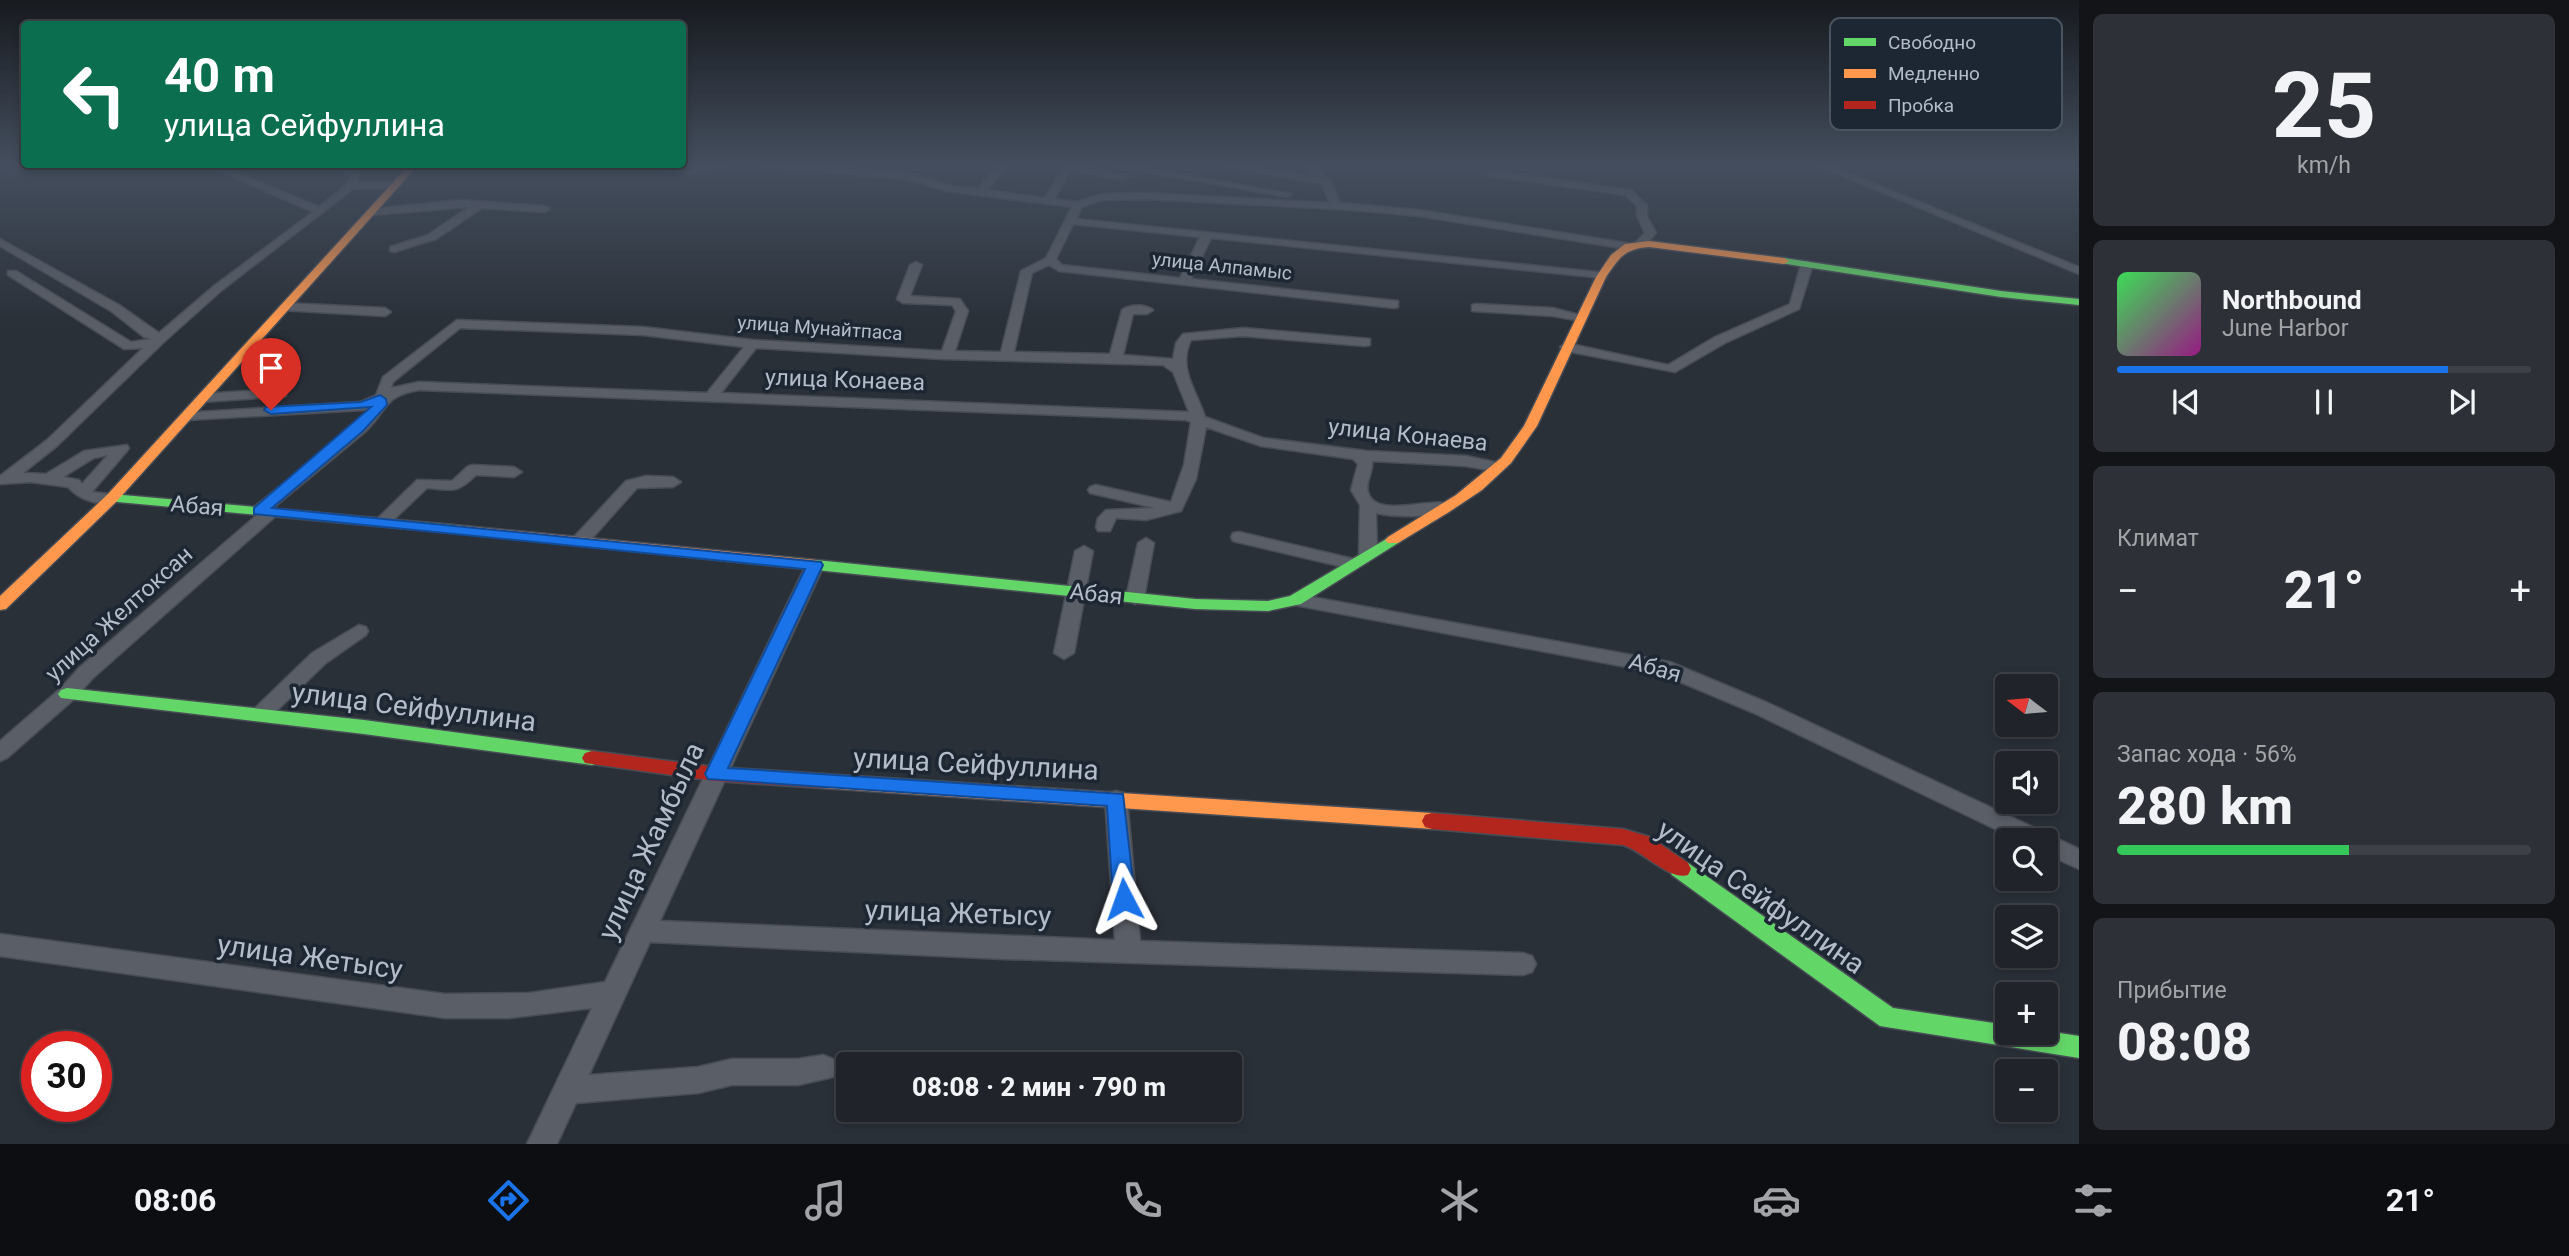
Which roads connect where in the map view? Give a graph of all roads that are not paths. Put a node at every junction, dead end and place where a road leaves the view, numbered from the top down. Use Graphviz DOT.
graph roads {
  1 [pos="312,217"];
  2 [pos="367,217"];
  3 [pos="461,217"];
  4 [pos="1072,217"];
  5 [pos="1442,217"];
  6 [pos="1643,217"];
  7 [pos="1950,217"];
  8 [pos="1070,221"];
  9 [pos="1207,235"];
  10 [pos="0,242"];
  11 [pos="1633,246"];
  12 [pos="394,249"];
  13 [pos="1050,260"];
  14 [pos="1807,264"];
  15 [pos="916,265"];
  16 [pos="2079,271"];
  17 [pos="5,272"];
  18 [pos="1603,275"];
  19 [pos="62,278"];
  20 [pos="1185,280"];
  21 [pos="2079,302"];
  22 [pos="1394,304"];
  23 [pos="285,306"];
  24 [pos="1476,308"];
  25 [pos="1147,310"];
  26 [pos="385,312"];
  27 [pos="1581,317"];
  28 [pos="457,324"];
  29 [pos="159,340"];
  30 [pos="1365,342"];
  31 [pos="753,344"];
  32 [pos="1566,347"];
  33 [pos="947,355"];
  34 [pos="1006,357"];
  35 [pos="1115,359"];
  36 [pos="1178,369"];
  37 [pos="281,393"];
  38 [pos="710,397"];
  39 [pos="202,398"];
  40 [pos="380,399"];
  41 [pos="187,416"];
  42 [pos="1198,419"];
  43 [pos="1357,454"];
  44 [pos="1499,467"];
  45 [pos="514,472"];
  46 [pos="2,480"];
  47 [pos="48,480"];
  48 [pos="673,482"];
  49 [pos="1096,489"];
  50 [pos="82,494"];
  51 [pos="112,498"];
  52 [pos="1368,504"];
  53 [pos="1446,507"];
  54 [pos="1175,508"];
  55 [pos="265,512"];
  56 [pos="382,522"];
  57 [pos="1104,527"];
  58 [pos="1239,537"];
  59 [pos="580,541"];
  60 [pos="1146,543"];
  61 [pos="1084,551"];
  62 [pos="1368,554"];
  63 [pos="815,565"];
  64 [pos="1352,565"];
  65 [pos="1077,591"];
  66 [pos="1135,598"];
  67 [pos="1295,600"];
  68 [pos="0,605"];
  69 [pos="359,631"];
  70 [pos="1064,653"];
  71 [pos="67,694"];
  72 [pos="261,715"];
  73 [pos="0,753"];
  74 [pos="715,774"];
  75 [pos="1116,799"];
  76 [pos="2014,828"];
  77 [pos="2058,850"];
  78 [pos="2079,860"];
  79 [pos="642,931"];
  80 [pos="0,945"];
  81 [pos="1128,950"];
  82 [pos="1523,964"];
  83 [pos="613,992"];
  84 [pos="2079,1047"];
  85 [pos="822,1068"];
  86 [pos="567,1090"];
  87 [pos="542,1144"];
  1 -- 29 [label="street"];
  2 -- 23 [label="street"];
  3 -- 12 [label="street"];
  4 -- 8 [label="street"];
  5 -- 11 [label="street"];
  6 -- 11 [label="street"];
  7 -- 16 [label="street"];
  8 -- 9 [label="street"];
  8 -- 13 [label="street"];
  9 -- 18 [label="street"];
  9 -- 20 [label="street"];
  10 -- 19 [label="street"];
  11 -- 14 [label="street"];
  11 -- 18 [label="street"];
  13 -- 20 [label="street, улица Алпамыс"];
  13 -- 34 [label="street"];
  14 -- 21 [label="street"];
  14 -- 32 [label="street"];
  15 -- 33 [label="street"];
  17 -- 19 [label="street"];
  17 -- 29 [label="street"];
  18 -- 27 [label="street"];
  19 -- 29 [label="street"];
  20 -- 22 [label="street, улица Алпамыс"];
  23 -- 26 [label="street"];
  23 -- 39 [label="street"];
  24 -- 27 [label="street"];
  25 -- 35 [label="street"];
  27 -- 32 [label="street"];
  28 -- 31 [label="street, улица Мунайтпаса"];
  28 -- 40 [label="street, улица Желтоксан"];
  29 -- 46 [label="street"];
  30 -- 36 [label="street"];
  31 -- 33 [label="street, улица Мунайтпаса"];
  31 -- 38 [label="street"];
  32 -- 44 [label="street"];
  33 -- 34 [label="street, улица Мунайтпаса"];
  34 -- 35 [label="street, улица Мунайтпаса"];
  35 -- 36 [label="street, улица Мунайтпаса"];
  36 -- 42 [label="street"];
  37 -- 39 [label="street"];
  38 -- 40 [label="street, улица Конаева"];
  38 -- 42 [label="street, улица Конаева"];
  39 -- 41 [label="street"];
  40 -- 41 [label="street, улица Конаева"];
  40 -- 55 [label="street, улица Желтоксан"];
  41 -- 51 [label="street"];
  42 -- 43 [label="street, улица Конаева"];
  42 -- 54 [label="street"];
  43 -- 44 [label="street, улица Конаева"];
  43 -- 52 [label="street"];
  44 -- 53 [label="street"];
  45 -- 56 [label="street"];
  46 -- 47 [label="street"];
  47 -- 50 [label="street"];
  47 -- 50 [label="street"];
  48 -- 59 [label="street"];
  49 -- 54 [label="street"];
  50 -- 51 [label="street"];
  51 -- 55 [label="street, Абая"];
  51 -- 68 [label="street"];
  52 -- 53 [label="street"];
  52 -- 62 [label="street"];
  53 -- 62 [label="street"];
  54 -- 57 [label="street"];
  55 -- 56 [label="street, Абая"];
  55 -- 71 [label="street, улица Желтоксан"];
  56 -- 59 [label="street, Абая"];
  58 -- 64 [label="street"];
  59 -- 63 [label="street, Абая"];
  60 -- 66 [label="street"];
  61 -- 65 [label="street"];
  62 -- 64 [label="street"];
  63 -- 65 [label="street, Абая"];
  63 -- 74 [label="street, улица Жамбыла"];
  64 -- 67 [label="street"];
  65 -- 66 [label="street, Абая"];
  65 -- 70 [label="street"];
  66 -- 67 [label="street, Абая"];
  67 -- 76 [label="street, Абая"];
  69 -- 72 [label="street"];
  71 -- 72 [label="street, улица Сейфуллина"];
  71 -- 73 [label="street, улица Желтоксан"];
  72 -- 74 [label="street, улица Сейфуллина"];
  74 -- 75 [label="street, улица Сейфуллина"];
  74 -- 79 [label="street, улица Жамбыла"];
  75 -- 81 [label="street"];
  75 -- 84 [label="street, улица Сейфуллина"];
  77 -- 78 [label="street"];
  79 -- 81 [label="street, улица Жетысу"];
  79 -- 83 [label="street, улица Жамбыла"];
  80 -- 83 [label="street, улица Жетысу"];
  81 -- 82 [label="street, улица Жетысу"];
  83 -- 86 [label="street, улица Жамбыла"];
  85 -- 86 [label="street"];
  86 -- 87 [label="street, улица Жамбыла"];
}
